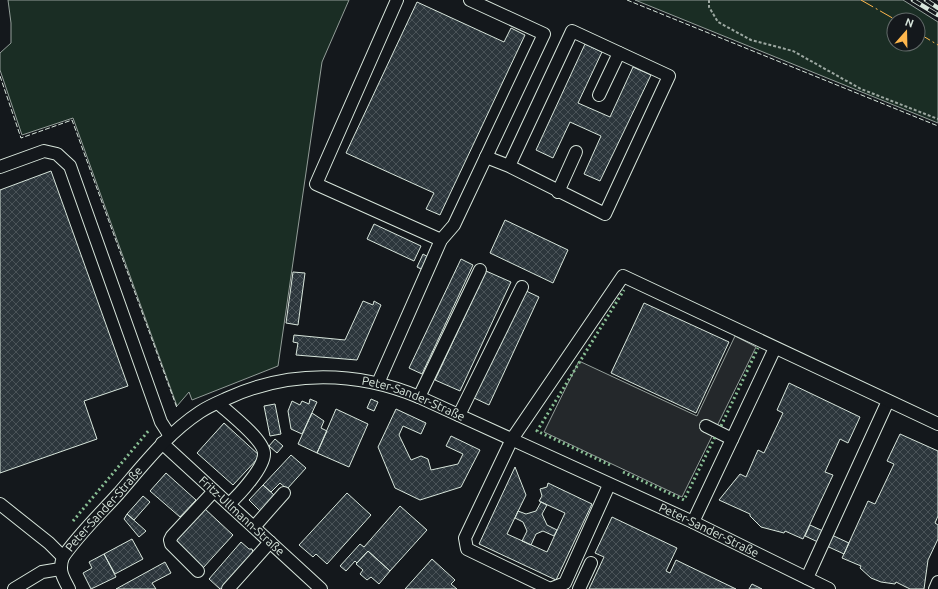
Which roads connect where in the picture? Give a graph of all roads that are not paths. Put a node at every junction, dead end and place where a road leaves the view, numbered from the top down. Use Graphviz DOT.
graph roads {
  1 [pos="397,0"];
  2 [pos="470,0"];
  3 [pos="619,53"];
  4 [pos="599,95"];
  5 [pos="576,152"];
  6 [pos="486,157"];
  7 [pos="509,166"];
  8 [pos="0,167"];
  9 [pos="558,192"];
  10 [pos="441,240"];
  11 [pos="480,270"];
  12 [pos="522,287"];
  13 [pos="776,348"];
  14 [pos="378,383"];
  15 [pos="419,397"];
  16 [pos="888,401"];
  17 [pos="218,403"];
  18 [pos="459,415"];
  19 [pos="938,424"];
  20 [pos="706,426"];
  21 [pos="166,439"];
  22 [pos="512,439"];
  23 [pos="732,439"];
  24 [pos="609,485"];
  25 [pos="214,491"];
  26 [pos="284,493"];
  27 [pos="0,504"];
  28 [pos="229,504"];
  29 [pos="693,522"];
  30 [pos="254,527"];
  31 [pos="270,542"];
  32 [pos="61,563"];
  33 [pos="591,563"];
  34 [pos="198,571"];
  35 [pos="807,578"];
  36 [pos="938,582"];
  37 [pos="14,589"];
  38 [pos="69,589"];
  39 [pos="228,589"];
  40 [pos="321,589"];
  41 [pos="550,589"];
  42 [pos="580,589"];
  43 [pos="829,589"];
  44 [pos="935,589"];
  1 -- 10 [label="street"];
  2 -- 6 [label="street"];
  3 -- 4 [label="street"];
  3 -- 7 [label="street"];
  3 -- 9 [label="street"];
  5 -- 9 [label="street"];
  6 -- 7 [label="street"];
  6 -- 10 [label="street"];
  7 -- 9 [label="street"];
  8 -- 21 [label="street, Fritz-Ullmann-Straße"];
  10 -- 14 [label="street"];
  11 -- 15 [label="street"];
  12 -- 18 [label="street"];
  13 -- 16 [label="street"];
  13 -- 22 [label="street"];
  13 -- 23 [label="street"];
  14 -- 15 [label="street, Peter-Sander-Straße"];
  14 -- 17 [label="street, Peter-Sander-Straße"];
  15 -- 18 [label="street, Peter-Sander-Straße"];
  16 -- 19 [label="street"];
  16 -- 35 [label="street"];
  17 -- 21 [label="street, Peter-Sander-Straße"];
  17 -- 28 [label="street"];
  18 -- 22 [label="street, Peter-Sander-Straße"];
  20 -- 23 [label="street"];
  21 -- 25 [label="street, Fritz-Ullmann-Straße"];
  21 -- 32 [label="street, Peter-Sander-Straße"];
  22 -- 24 [label="street, Peter-Sander-Straße"];
  22 -- 41 [label="street"];
  23 -- 29 [label="street"];
  24 -- 29 [label="street, Peter-Sander-Straße"];
  24 -- 41 [label="street"];
  25 -- 28 [label="street, Fritz-Ullmann-Straße"];
  25 -- 34 [label="street"];
  26 -- 30 [label="street"];
  27 -- 32 [label="street"];
  28 -- 30 [label="street, Fritz-Ullmann-Straße"];
  29 -- 35 [label="street, Peter-Sander-Straße"];
  30 -- 31 [label="street, Fritz-Ullmann-Straße"];
  31 -- 39 [label="street"];
  31 -- 40 [label="street, Fritz-Ullmann-Straße"];
  32 -- 37 [label="street"];
  32 -- 38 [label="street"];
  33 -- 42 [label="street"];
  35 -- 43 [label="street, Peter-Sander-Straße"];
  36 -- 44 [label="street"];
}
